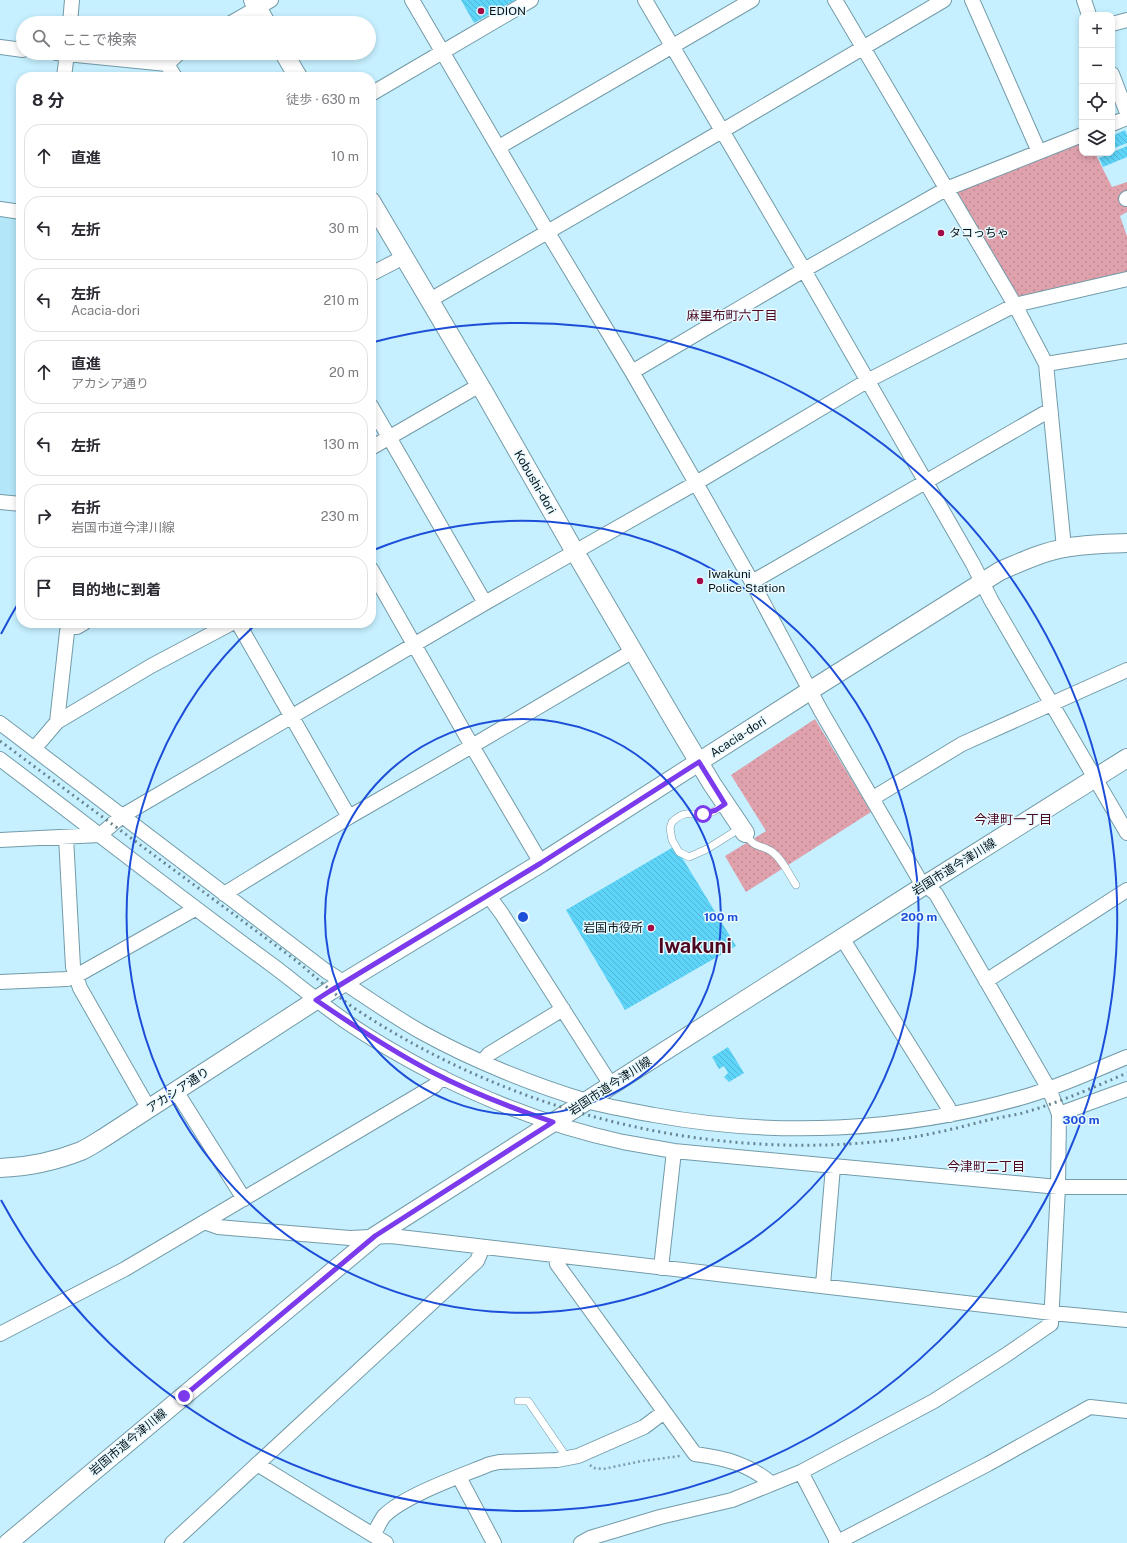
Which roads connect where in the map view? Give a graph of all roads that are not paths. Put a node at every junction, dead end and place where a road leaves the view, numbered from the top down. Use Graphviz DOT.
graph roads {
  1 [pos="72,0"];
  2 [pos="412,0"];
  3 [pos="531,0"];
  4 [pos="645,0"];
  5 [pos="752,0"];
  6 [pos="835,0"];
  7 [pos="944,0"];
  8 [pos="972,0"];
  9 [pos="1084,0"];
  10 [pos="261,3"];
  11 [pos="1089,12"];
  12 [pos="71,16"];
  13 [pos="242,16"];
  14 [pos="264,16"];
  15 [pos="1127,20"];
  16 [pos="1115,23"];
  17 [pos="672,46"];
  18 [pos="0,47"];
  19 [pos="863,48"];
  20 [pos="16,49"];
  21 [pos="442,52"];
  22 [pos="63,60"];
  23 [pos="129,60"];
  24 [pos="171,60"];
  25 [pos="288,60"];
  26 [pos="167,64"];
  27 [pos="64,72"];
  28 [pos="172,72"];
  29 [pos="295,72"];
  30 [pos="1115,82"];
  31 [pos="376,91"];
  32 [pos="1127,113"];
  33 [pos="1127,118"];
  34 [pos="1115,123"];
  35 [pos="722,131"];
  36 [pos="1079,136"];
  37 [pos="499,147"];
  38 [pos="1039,152"];
  39 [pos="946,189"];
  40 [pos="376,209"];
  41 [pos="0,210"];
  42 [pos="16,212"];
  43 [pos="547,231"];
  44 [pos="404,257"];
  45 [pos="804,270"];
  46 [pos="376,271"];
  47 [pos="1127,279"];
  48 [pos="430,300"];
  49 [pos="1015,305"];
  50 [pos="1127,351"];
  51 [pos="1046,364"];
  52 [pos="632,372"];
  53 [pos="868,380"];
  54 [pos="480,385"];
  55 [pos="1051,413"];
  56 [pos="376,414"];
  57 [pos="390,437"];
  58 [pos="376,445"];
  59 [pos="924,482"];
  60 [pos="696,483"];
  61 [pos="0,502"];
  62 [pos="16,504"];
  63 [pos="1127,543"];
  64 [pos="1064,548"];
  65 [pos="575,552"];
  66 [pos="376,577"];
  67 [pos="752,582"];
  68 [pos="982,582"];
  69 [pos="485,603"];
  70 [pos="67,628"];
  71 [pos="223,628"];
  72 [pos="241,628"];
  73 [pos="416,645"];
  74 [pos="633,651"];
  75 [pos="1127,670"];
  76 [pos="811,690"];
  77 [pos="1051,703"];
  78 [pos="293,716"];
  79 [pos="58,722"];
  80 [pos="0,723"];
  81 [pos="472,746"];
  82 [pos="34,749"];
  83 [pos="1127,758"];
  84 [pos="0,759"];
  85 [pos="699,762"];
  86 [pos="1095,779"];
  87 [pos="873,798"];
  88 [pos="725,804"];
  89 [pos="122,816"];
  90 [pos="349,817"];
  91 [pos="744,830"];
  92 [pos="1127,833"];
  93 [pos="100,835"];
  94 [pos="66,837"];
  95 [pos="0,840"];
  96 [pos="541,863"];
  97 [pos="796,885"];
  98 [pos="925,885"];
  99 [pos="1127,890"];
  100 [pos="224,894"];
  101 [pos="488,895"];
  102 [pos="195,909"];
  103 [pos="842,938"];
  104 [pos="76,976"];
  105 [pos="986,980"];
  106 [pos="0,982"];
  107 [pos="344,982"];
  108 [pos="316,1000"];
  109 [pos="563,1009"];
  110 [pos="1127,1057"];
  111 [pos="483,1061"];
  112 [pos="442,1077"];
  113 [pos="611,1086"];
  114 [pos="1049,1089"];
  115 [pos="1127,1089"];
  116 [pos="176,1090"];
  117 [pos="587,1101"];
  118 [pos="149,1109"];
  119 [pos="1059,1114"];
  120 [pos="950,1115"];
  121 [pos="553,1122"];
  122 [pos="674,1151"];
  123 [pos="833,1167"];
  124 [pos="0,1168"];
  125 [pos="1058,1187"];
  126 [pos="1127,1187"];
  127 [pos="244,1200"];
  128 [pos="204,1222"];
  129 [pos="375,1236"];
  130 [pos="483,1247"];
  131 [pos="556,1256"];
  132 [pos="661,1268"];
  133 [pos="823,1285"];
  134 [pos="1052,1313"];
  135 [pos="1127,1320"];
  136 [pos="0,1334"];
  137 [pos="518,1401"];
  138 [pos="1127,1411"];
  139 [pos="664,1412"];
  140 [pos="572,1457"];
  141 [pos="257,1464"];
  142 [pos="801,1472"];
  143 [pos="460,1477"];
  144 [pos="772,1484"];
  145 [pos="374,1535"];
  146 [pos="8,1543"];
  147 [pos="172,1543"];
  148 [pos="386,1543"];
  149 [pos="494,1543"];
  150 [pos="581,1543"];
  151 [pos="837,1543"];
  1 -- 12 [label="street"];
  2 -- 21 [label="street"];
  3 -- 21 [label="street"];
  4 -- 17 [label="street"];
  5 -- 17 [label="street"];
  6 -- 19 [label="street"];
  7 -- 19 [label="street"];
  8 -- 38 [label="street"];
  9 -- 11 [label="street"];
  10 -- 13 [label="street"];
  10 -- 14 [label="street"];
  15 -- 16 [label="street"];
  17 -- 35 [label="street"];
  17 -- 37 [label="street"];
  18 -- 20 [label="street"];
  19 -- 35 [label="street"];
  19 -- 39 [label="street"];
  21 -- 31 [label="street"];
  21 -- 37 [label="street"];
  22 -- 27 [label="street"];
  23 -- 26 [label="street"];
  24 -- 26 [label="street"];
  25 -- 29 [label="street"];
  26 -- 28 [label="street"];
  30 -- 32 [label="street"];
  33 -- 34 [label="street"];
  35 -- 43 [label="street"];
  35 -- 45 [label="street"];
  36 -- 38 [label="street"];
  37 -- 43 [label="street"];
  38 -- 39 [label="street"];
  39 -- 45 [label="street"];
  39 -- 49 [label="street"];
  40 -- 44 [label="street, Kobushi-dori"];
  41 -- 42 [label="street"];
  43 -- 48 [label="street"];
  43 -- 52 [label="street"];
  44 -- 46 [label="street"];
  44 -- 48 [label="street, Kobushi-dori"];
  45 -- 52 [label="street"];
  45 -- 53 [label="street"];
  47 -- 49 [label="street"];
  48 -- 54 [label="street, Kobushi-dori"];
  49 -- 51 [label="street"];
  49 -- 53 [label="street"];
  50 -- 51 [label="street"];
  51 -- 55 [label="street"];
  52 -- 60 [label="street"];
  53 -- 59 [label="street"];
  53 -- 60 [label="street"];
  54 -- 57 [label="street"];
  54 -- 65 [label="street, Kobushi-dori"];
  55 -- 59 [label="street"];
  55 -- 64 [label="street"];
  56 -- 57 [label="street"];
  57 -- 58 [label="street"];
  57 -- 69 [label="street"];
  59 -- 67 [label="street"];
  59 -- 68 [label="street"];
  60 -- 65 [label="street"];
  60 -- 67 [label="street"];
  61 -- 62 [label="street"];
  63 -- 64 [label="street, Acacia-dori"];
  64 -- 68 [label="street, Acacia-dori"];
  65 -- 69 [label="street"];
  65 -- 74 [label="street, Kobushi-dori"];
  66 -- 73 [label="street"];
  67 -- 76 [label="street"];
  68 -- 76 [label="street, Acacia-dori"];
  68 -- 77 [label="street"];
  69 -- 73 [label="street"];
  70 -- 79 [label="street"];
  71 -- 79 [label="street"];
  72 -- 78 [label="street"];
  73 -- 78 [label="street"];
  73 -- 81 [label="street"];
  74 -- 81 [label="street"];
  74 -- 85 [label="street, Kobushi-dori"];
  75 -- 77 [label="street"];
  76 -- 85 [label="street, Acacia-dori"];
  76 -- 87 [label="street"];
  77 -- 86 [label="street"];
  77 -- 87 [label="street"];
  78 -- 89 [label="street"];
  78 -- 90 [label="street"];
  79 -- 82 [label="street"];
  80 -- 82 [label="street"];
  81 -- 90 [label="street"];
  81 -- 96 [label="street"];
  82 -- 89 [label="street"];
  83 -- 86 [label="street, 岩国市道今津川線"];
  84 -- 93 [label="street"];
  85 -- 88 [label="street, Kobushi-dori"];
  85 -- 96 [label="street, Acacia-dori"];
  86 -- 92 [label="street"];
  86 -- 98 [label="street, 岩国市道今津川線"];
  87 -- 98 [label="street"];
  88 -- 91 [label="street, Kobushi-dori"];
  88 -- 91 [label="lane"];
  89 -- 93 [label="street"];
  89 -- 100 [label="street"];
  90 -- 100 [label="street"];
  91 -- 97 [label="lane"];
  93 -- 94 [label="street"];
  93 -- 102 [label="street"];
  94 -- 95 [label="street"];
  94 -- 104 [label="street"];
  96 -- 101 [label="street, Acacia-dori"];
  98 -- 103 [label="street, 岩国市道今津川線"];
  98 -- 105 [label="street"];
  99 -- 105 [label="street"];
  100 -- 107 [label="street"];
  101 -- 107 [label="street, Acacia-dori"];
  101 -- 109 [label="street"];
  102 -- 104 [label="street"];
  102 -- 108 [label="street"];
  103 -- 113 [label="street, 岩国市道今津川線"];
  103 -- 120 [label="street"];
  104 -- 106 [label="street"];
  104 -- 118 [label="street"];
  105 -- 114 [label="street"];
  107 -- 108 [label="street, アカシア通り"];
  107 -- 111 [label="street"];
  108 -- 112 [label="street"];
  108 -- 116 [label="street, アカシア通り"];
  109 -- 111 [label="street"];
  109 -- 113 [label="street"];
  110 -- 114 [label="street"];
  111 -- 117 [label="street"];
  112 -- 121 [label="street"];
  112 -- 127 [label="street"];
  113 -- 117 [label="street, 岩国市道今津川線"];
  114 -- 119 [label="street"];
  114 -- 120 [label="street"];
  115 -- 119 [label="street"];
  116 -- 118 [label="street, アカシア通り"];
  116 -- 127 [label="street"];
  117 -- 120 [label="street"];
  117 -- 121 [label="street, 岩国市道今津川線"];
  118 -- 124 [label="street, アカシア通り"];
  119 -- 125 [label="street"];
  121 -- 122 [label="street"];
  121 -- 129 [label="street, 岩国市道今津川線"];
  122 -- 123 [label="street"];
  122 -- 132 [label="street"];
  123 -- 125 [label="street"];
  123 -- 133 [label="street"];
  125 -- 126 [label="street"];
  125 -- 134 [label="street"];
  127 -- 128 [label="street"];
  128 -- 129 [label="street"];
  128 -- 136 [label="street"];
  129 -- 130 [label="street"];
  129 -- 146 [label="street, 岩国市道今津川線"];
  130 -- 131 [label="street"];
  130 -- 141 [label="street"];
  131 -- 132 [label="street"];
  131 -- 139 [label="street"];
  132 -- 133 [label="street"];
  133 -- 134 [label="street"];
  134 -- 135 [label="street"];
  134 -- 142 [label="street"];
  137 -- 140 [label="lane"];
  138 -- 151 [label="street"];
  139 -- 140 [label="street"];
  139 -- 144 [label="street"];
  140 -- 143 [label="street"];
  141 -- 145 [label="street"];
  141 -- 147 [label="street"];
  142 -- 144 [label="street"];
  142 -- 151 [label="street"];
  143 -- 145 [label="street"];
  143 -- 149 [label="street"];
  144 -- 150 [label="street"];
  145 -- 148 [label="street"];
}
